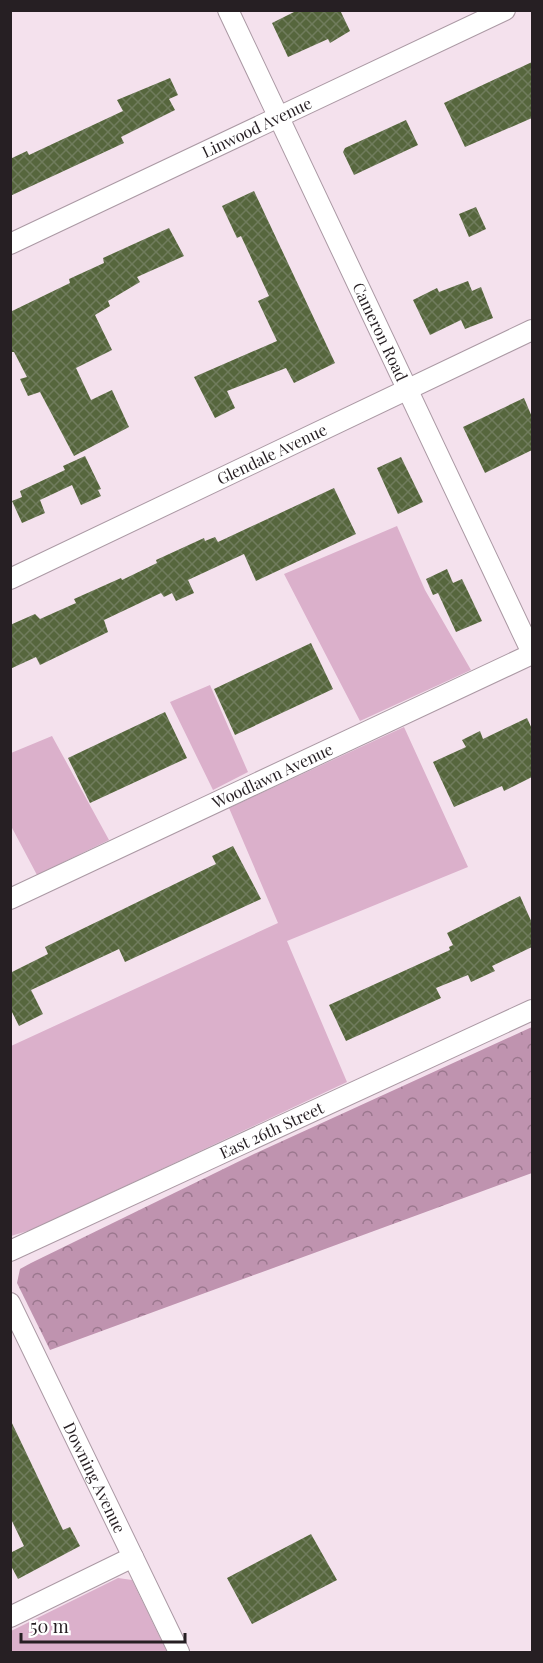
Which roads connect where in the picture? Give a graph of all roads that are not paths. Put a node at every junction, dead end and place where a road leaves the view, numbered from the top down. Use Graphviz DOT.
graph roads {
  1 [pos="228,10"];
  2 [pos="505,10"];
  3 [pos="279,119"];
  4 [pos="10,244"];
  5 [pos="532,330"];
  6 [pos="408,391"];
  7 [pos="10,579"];
  8 [pos="532,654"];
  9 [pos="10,899"];
  10 [pos="532,1010"];
  11 [pos="10,1251"];
  12 [pos="10,1303"];
  13 [pos="133,1557"];
  14 [pos="10,1617"];
  15 [pos="179,1653"];
  1 -- 3 [label="street, Cameron Road"];
  2 -- 3 [label="street, Linwood Avenue"];
  3 -- 4 [label="street, Linwood Avenue"];
  3 -- 6 [label="street, Cameron Road"];
  5 -- 6 [label="street, Glendale Avenue"];
  6 -- 7 [label="street, Glendale Avenue"];
  6 -- 8 [label="street, Cameron Road"];
  8 -- 9 [label="street, Woodlawn Avenue"];
  10 -- 11 [label="street, East 26th Street"];
  12 -- 13 [label="street, Downing Avenue"];
  13 -- 14 [label="street"];
  13 -- 15 [label="street, Downing Avenue"];
}
